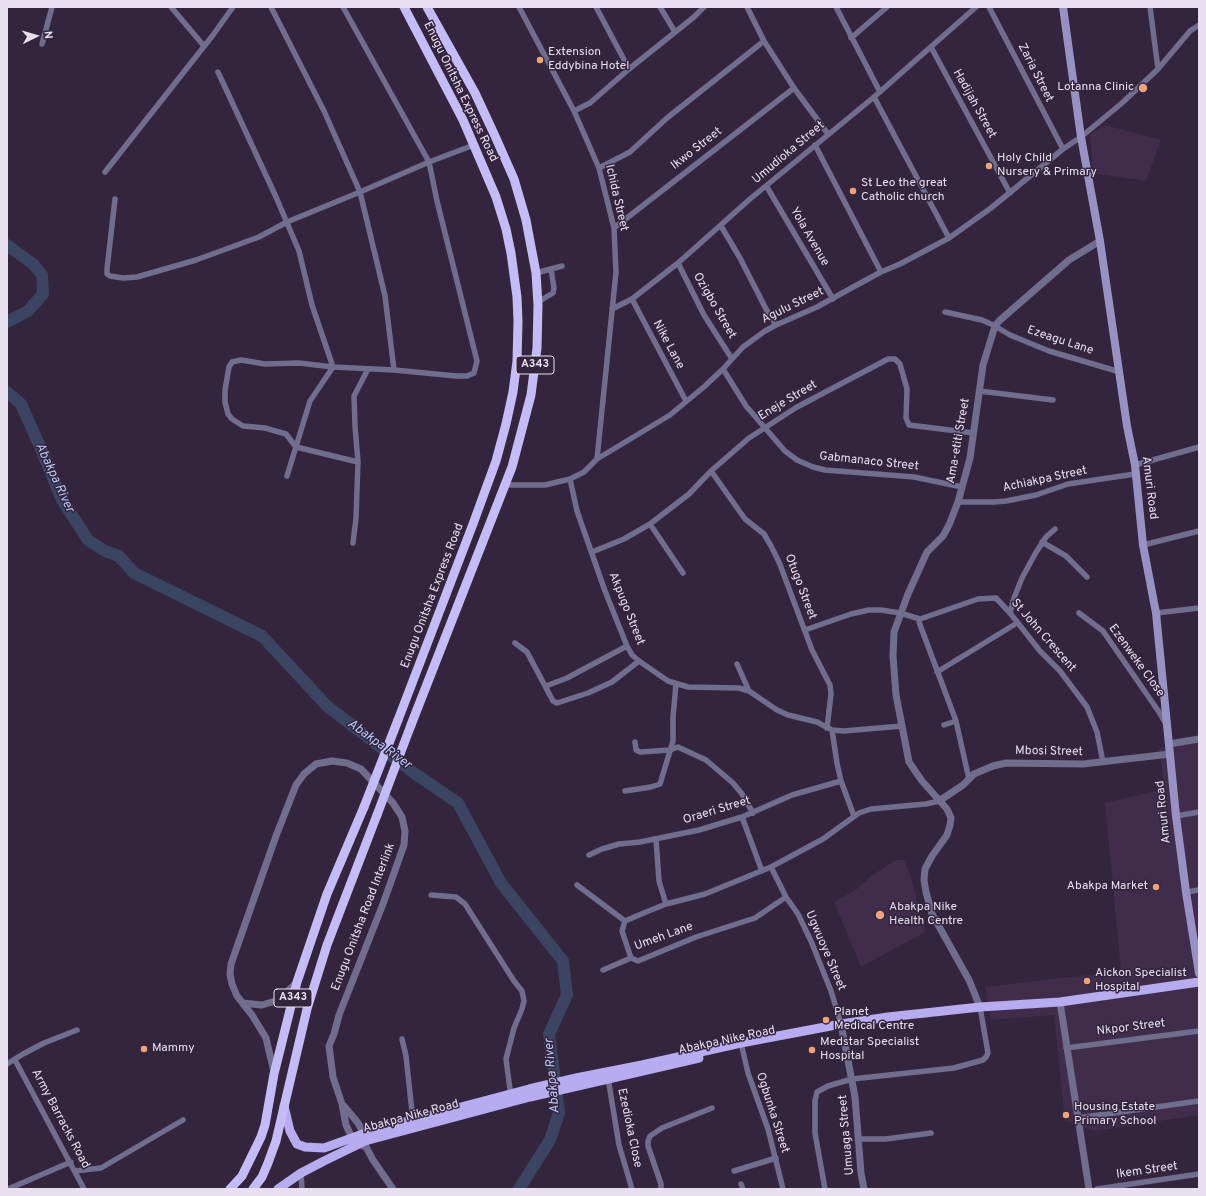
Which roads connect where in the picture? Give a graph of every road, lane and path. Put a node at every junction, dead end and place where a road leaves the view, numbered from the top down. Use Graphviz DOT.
graph roads {
  1 [pos="52,7"];
  2 [pos="171,7"];
  3 [pos="233,7"];
  4 [pos="271,7"];
  5 [pos="343,7"];
  6 [pos="404,7"];
  7 [pos="426,7"];
  8 [pos="519,7"];
  9 [pos="596,7"];
  10 [pos="660,7"];
  11 [pos="704,7"];
  12 [pos="747,7"];
  13 [pos="836,7"];
  14 [pos="887,7"];
  15 [pos="976,7"];
  16 [pos="989,7"];
  17 [pos="1063,7"];
  18 [pos="1150,7"];
  19 [pos="1199,25"];
  20 [pos="675,32"];
  21 [pos="851,38"];
  22 [pos="764,41"];
  23 [pos="42,44"];
  24 [pos="204,46"];
  25 [pos="931,47"];
  26 [pos="629,69"];
  27 [pos="1158,69"];
  28 [pos="218,72"];
  29 [pos="794,88"];
  30 [pos="880,92"];
  31 [pos="874,97"];
  32 [pos="574,111"];
  33 [pos="828,134"];
  34 [pos="1081,137"];
  35 [pos="474,145"];
  36 [pos="814,145"];
  37 [pos="1063,149"];
  38 [pos="429,162"];
  39 [pos="599,168"];
  40 [pos="105,172"];
  41 [pos="767,187"];
  42 [pos="360,192"];
  43 [pos="1010,193"];
  44 [pos="115,199"];
  45 [pos="287,222"];
  46 [pos="721,226"];
  47 [pos="614,228"];
  48 [pos="949,238"];
  49 [pos="1100,242"];
  50 [pos="678,263"];
  51 [pos="562,266"];
  52 [pos="551,269"];
  53 [pos="881,272"];
  54 [pos="536,273"];
  55 [pos="833,299"];
  56 [pos="632,300"];
  57 [pos="538,302"];
  58 [pos="612,308"];
  59 [pos="945,312"];
  60 [pos="776,325"];
  61 [pos="995,326"];
  62 [pos="732,359"];
  63 [pos="334,367"];
  64 [pos="368,369"];
  65 [pos="723,369"];
  66 [pos="394,370"];
  67 [pos="1120,372"];
  68 [pos="979,391"];
  69 [pos="1052,400"];
  70 [pos="686,401"];
  71 [pos="765,427"];
  72 [pos="973,433"];
  73 [pos="296,447"];
  74 [pos="1199,447"];
  75 [pos="597,459"];
  76 [pos="358,462"];
  77 [pos="711,470"];
  78 [pos="1135,470"];
  79 [pos="287,476"];
  80 [pos="570,479"];
  81 [pos="504,485"];
  82 [pos="962,487"];
  83 [pos="958,502"];
  84 [pos="650,524"];
  85 [pos="1055,529"];
  86 [pos="1199,531"];
  87 [pos="1042,542"];
  88 [pos="353,543"];
  89 [pos="1143,545"];
  90 [pos="592,552"];
  91 [pos="683,573"];
  92 [pos="1087,577"];
  93 [pos="1199,608"];
  94 [pos="900,613"];
  95 [pos="1010,613"];
  96 [pos="1079,613"];
  97 [pos="1156,613"];
  98 [pos="920,620"];
  99 [pos="1017,623"];
  100 [pos="805,630"];
  101 [pos="515,643"];
  102 [pos="627,646"];
  103 [pos="639,661"];
  104 [pos="737,664"];
  105 [pos="937,672"];
  106 [pos="676,684"];
  107 [pos="546,686"];
  108 [pos="749,691"];
  109 [pos="956,721"];
  110 [pos="944,725"];
  111 [pos="902,726"];
  112 [pos="1168,728"];
  113 [pos="829,729"];
  114 [pos="1199,739"];
  115 [pos="635,742"];
  116 [pos="1169,744"];
  117 [pos="672,749"];
  118 [pos="1170,754"];
  119 [pos="1103,762"];
  120 [pos="969,779"];
  121 [pos="842,781"];
  122 [pos="625,792"];
  123 [pos="939,801"];
  124 [pos="1199,812"];
  125 [pos="752,813"];
  126 [pos="854,816"];
  127 [pos="1176,816"];
  128 [pos="742,817"];
  129 [pos="656,839"];
  130 [pos="589,855"];
  131 [pos="771,867"];
  132 [pos="762,871"];
  133 [pos="577,885"];
  134 [pos="1199,890"];
  135 [pos="1186,892"];
  136 [pos="431,895"];
  137 [pos="786,897"];
  138 [pos="666,904"];
  139 [pos="624,921"];
  140 [pos="631,958"];
  141 [pos="603,970"];
  142 [pos="1199,973"];
  143 [pos="297,982"];
  144 [pos="1199,982"];
  145 [pos="1199,988"];
  146 [pos="243,1003"];
  147 [pos="1060,1005"];
  148 [pos="980,1009"];
  149 [pos="842,1027"];
  150 [pos="77,1030"];
  151 [pos="1199,1031"];
  152 [pos="402,1039"];
  153 [pos="741,1046"];
  154 [pos="1066,1048"];
  155 [pos="15,1060"];
  156 [pos="7,1064"];
  157 [pos="274,1074"];
  158 [pos="608,1075"];
  159 [pos="852,1079"];
  160 [pos="511,1098"];
  161 [pos="1199,1101"];
  162 [pos="342,1104"];
  163 [pos="284,1105"];
  164 [pos="712,1108"];
  165 [pos="1078,1118"];
  166 [pos="182,1120"];
  167 [pos="413,1121"];
  168 [pos="931,1134"];
  169 [pos="859,1139"];
  170 [pos="358,1141"];
  171 [pos="776,1158"];
  172 [pos="71,1162"];
  173 [pos="75,1171"];
  174 [pos="734,1171"];
  175 [pos="301,1173"];
  176 [pos="1199,1174"];
  177 [pos="8,1189"];
  178 [pos="84,1189"];
  179 [pos="230,1189"];
  180 [pos="253,1189"];
  181 [pos="278,1189"];
  182 [pos="302,1189"];
  183 [pos="393,1189"];
  184 [pos="632,1189"];
  185 [pos="661,1189"];
  186 [pos="783,1189"];
  187 [pos="825,1189"];
  188 [pos="864,1189"];
  189 [pos="1089,1189"];
  190 [pos="1097,1189"];
  1 -- 23 [label="street"];
  2 -- 24 [label="street"];
  3 -- 24 [label="street"];
  4 -- 42 [label="street"];
  5 -- 38 [label="street"];
  6 -- 35 [label="highway, Enugu Onitsha Express Road / A343"];
  7 -- 54 [label="highway, Enugu Onitsha Express Road / A343"];
  8 -- 32 [label="street, Ichida Street"];
  9 -- 26 [label="street"];
  10 -- 20 [label="street"];
  11 -- 20 [label="street"];
  12 -- 22 [label="street"];
  13 -- 21 [label="street"];
  14 -- 21 [label="street"];
  15 -- 25 [label="street, Umudioka Street"];
  16 -- 37 [label="street, Zaria Street"];
  17 -- 34 [label="main road, Amuri Road"];
  18 -- 27 [label="street"];
  19 -- 27 [label="street, Agulu Street"];
  20 -- 26 [label="street"];
  21 -- 30 [label="street"];
  22 -- 29 [label="street"];
  22 -- 39 [label="street"];
  24 -- 40 [label="street"];
  25 -- 30 [label="street, Umudioka Street"];
  25 -- 43 [label="street, Hadijah Street"];
  26 -- 32 [label="street"];
  27 -- 34 [label="street, Agulu Street"];
  28 -- 45 [label="street"];
  29 -- 33 [label="street"];
  29 -- 47 [label="street, Ikwo Street"];
  30 -- 31 [label="street, Umudioka Street"];
  31 -- 33 [label="street, Umudioka Street"];
  31 -- 48 [label="street"];
  32 -- 39 [label="street, Ichida Street"];
  33 -- 36 [label="street, Umudioka Street"];
  34 -- 37 [label="street, Agulu Street"];
  34 -- 49 [label="main road, Amuri Road"];
  35 -- 38 [label="street"];
  35 -- 143 [label="highway, Enugu Onitsha Express Road / A343, bridge"];
  36 -- 41 [label="street, Umudioka Street"];
  36 -- 53 [label="street"];
  37 -- 43 [label="street, Agulu Street"];
  38 -- 42 [label="street"];
  38 -- 66 [label="street"];
  39 -- 47 [label="street, Ichida Street"];
  41 -- 46 [label="street, Umudioka Street"];
  41 -- 55 [label="street, Yola Avenue"];
  42 -- 45 [label="street"];
  42 -- 66 [label="street"];
  43 -- 48 [label="street, Agulu Street"];
  44 -- 45 [label="street"];
  45 -- 63 [label="street"];
  46 -- 50 [label="street, Umudioka Street"];
  46 -- 60 [label="street"];
  47 -- 58 [label="street, Ichida Street"];
  48 -- 53 [label="street, Agulu Street"];
  49 -- 61 [label="street"];
  49 -- 67 [label="main road, Amuri Road"];
  50 -- 56 [label="street, Umudioka Street"];
  50 -- 62 [label="street, Ozigbo Street"];
  51 -- 52 [label="street"];
  52 -- 54 [label="street"];
  52 -- 57 [label="street"];
  53 -- 55 [label="street, Agulu Street"];
  54 -- 57 [label="highway, Enugu Onitsha Express Road / A343"];
  55 -- 60 [label="street, Agulu Street"];
  56 -- 58 [label="street, Umudioka Street"];
  56 -- 70 [label="street, Nike Lane"];
  57 -- 81 [label="highway, Enugu Onitsha Express Road / A343"];
  58 -- 75 [label="street, Ichida Street"];
  59 -- 61 [label="street, Ezeagu Lane"];
  60 -- 62 [label="street, Agulu Street"];
  61 -- 67 [label="street, Ezeagu Lane"];
  61 -- 68 [label="street, Ama-etiti Street"];
  62 -- 65 [label="street, Agulu Street"];
  63 -- 64 [label="street"];
  63 -- 73 [label="street"];
  63 -- 73 [label="street"];
  64 -- 66 [label="street"];
  64 -- 76 [label="street"];
  65 -- 70 [label="street, Agulu Street"];
  65 -- 71 [label="street, Gabmanaco Street"];
  67 -- 78 [label="main road, Amuri Road"];
  68 -- 69 [label="street"];
  68 -- 72 [label="street, Ama-etiti Street"];
  70 -- 75 [label="street, Agulu Street"];
  71 -- 72 [label="street, Eneje Street"];
  71 -- 77 [label="street, Eneje Street"];
  71 -- 82 [label="street, Gabmanaco Street"];
  72 -- 82 [label="street, Ama-etiti Street"];
  73 -- 76 [label="street"];
  73 -- 79 [label="street"];
  74 -- 78 [label="street, Achiakpa Street"];
  75 -- 80 [label="street, Agulu Street"];
  76 -- 88 [label="street"];
  77 -- 84 [label="street, Eneje Street"];
  77 -- 100 [label="street, Otugo Street"];
  78 -- 83 [label="street, Achiakpa Street"];
  78 -- 89 [label="main road, Amuri Road"];
  80 -- 81 [label="street, Agulu Street"];
  80 -- 90 [label="street, Akpugo Street"];
  81 -- 163 [label="highway, Enugu Onitsha Express Road / A343, bridge"];
  82 -- 83 [label="street, Ama-etiti Street"];
  83 -- 94 [label="street, Ama-etiti Street"];
  84 -- 90 [label="street, Eneje Street"];
  84 -- 91 [label="street"];
  85 -- 87 [label="street"];
  86 -- 89 [label="street"];
  87 -- 92 [label="street"];
  87 -- 95 [label="street"];
  89 -- 97 [label="main road, Amuri Road"];
  90 -- 102 [label="street, Akpugo Street"];
  93 -- 97 [label="street"];
  94 -- 98 [label="street"];
  94 -- 100 [label="street"];
  94 -- 111 [label="street, Ama-etiti Street"];
  95 -- 98 [label="street, St John Crescent"];
  95 -- 99 [label="street, St John Crescent"];
  96 -- 112 [label="street, Ezenweke Close"];
  97 -- 112 [label="main road, Amuri Road"];
  98 -- 105 [label="street"];
  99 -- 105 [label="street"];
  99 -- 119 [label="street, St John Crescent"];
  100 -- 113 [label="street, Otugo Street"];
  101 -- 107 [label="street"];
  102 -- 103 [label="street, Akpugo Street"];
  102 -- 107 [label="street"];
  103 -- 106 [label="street, Akpugo Street"];
  103 -- 107 [label="street"];
  104 -- 108 [label="street"];
  105 -- 109 [label="street"];
  106 -- 108 [label="street, Akpugo Street"];
  106 -- 117 [label="street"];
  108 -- 113 [label="street, Akpugo Street"];
  109 -- 110 [label="street"];
  109 -- 120 [label="street"];
  111 -- 113 [label="street, Akpugo Street"];
  111 -- 123 [label="street, Ama-etiti Street"];
  112 -- 116 [label="main road, Amuri Road"];
  113 -- 121 [label="street, Otugo Street"];
  114 -- 116 [label="street"];
  115 -- 117 [label="street"];
  116 -- 118 [label="main road, Amuri Road"];
  117 -- 122 [label="street"];
  117 -- 125 [label="street"];
  118 -- 119 [label="street, Mbosi Street"];
  118 -- 127 [label="main road, Amuri Road"];
  119 -- 120 [label="street, Mbosi Street"];
  120 -- 123 [label="street, Mbosi Street"];
  121 -- 125 [label="street, Oraeri Street"];
  121 -- 126 [label="street, Otugo Street"];
  123 -- 126 [label="street"];
  123 -- 148 [label="street, Ama-etiti Street"];
  124 -- 127 [label="street"];
  125 -- 128 [label="street, Oraeri Street"];
  126 -- 131 [label="street"];
  127 -- 135 [label="main road, Amuri Road"];
  128 -- 129 [label="street, Oraeri Street"];
  128 -- 132 [label="street"];
  129 -- 130 [label="street, Oraeri Street"];
  129 -- 138 [label="street"];
  131 -- 132 [label="street"];
  131 -- 137 [label="street, Ugwuoye Street"];
  132 -- 138 [label="street"];
  133 -- 139 [label="street"];
  134 -- 135 [label="street"];
  135 -- 142 [label="main road, Amuri Road"];
  136 -- 160 [label="street"];
  137 -- 140 [label="street, Umeh Lane"];
  137 -- 149 [label="street, Ugwuoye Street"];
  138 -- 139 [label="street"];
  139 -- 140 [label="street, Umeh Lane"];
  140 -- 141 [label="street"];
  143 -- 146 [label="street"];
  143 -- 157 [label="highway, Enugu Onitsha Express Road / A343"];
  144 -- 147 [label="main road, Abakpa Nike Road"];
  145 -- 147 [label="main road, Abakpa Nike Road"];
  146 -- 157 [label="street, Enugu Onitsha Road Interlink"];
  146 -- 162 [label="street, Enugu Onitsha Road Interlink"];
  147 -- 148 [label="main road, Abakpa Nike Road"];
  147 -- 154 [label="street"];
  148 -- 149 [label="main road, Abakpa Nike Road"];
  148 -- 159 [label="street"];
  149 -- 153 [label="main road, Abakpa Nike Road"];
  149 -- 159 [label="street, Umuaga Street"];
  150 -- 155 [label="street"];
  151 -- 154 [label="street, Nkpor Street"];
  152 -- 167 [label="street"];
  153 -- 158 [label="main road, Abakpa Nike Road"];
  153 -- 171 [label="street, Ogbunka Street"];
  154 -- 165 [label="street"];
  155 -- 156 [label="street"];
  155 -- 172 [label="street, Army Barracks Road"];
  157 -- 179 [label="highway, Enugu Onitsha Express Road / A343"];
  158 -- 160 [label="main road, Abakpa Nike Road"];
  158 -- 184 [label="street, Ezedioka Close"];
  159 -- 169 [label="street, Umuaga Street"];
  159 -- 187 [label="street, Umuaga Street"];
  160 -- 167 [label="main road, Abakpa Nike Road"];
  160 -- 170 [label="main road, Abakpa Nike Road"];
  161 -- 165 [label="street"];
  162 -- 170 [label="street, Enugu Onitsha Road Interlink"];
  162 -- 170 [label="street, Enugu Onitsha Road Interlink"];
  163 -- 170 [label="main road"];
  163 -- 180 [label="highway, Enugu Onitsha Express Road / A343"];
  164 -- 185 [label="street"];
  165 -- 189 [label="street"];
  166 -- 173 [label="street"];
  167 -- 170 [label="main road, Abakpa Nike Road"];
  168 -- 169 [label="street"];
  169 -- 188 [label="street, Umuaga Street"];
  170 -- 175 [label="main road, Abakpa Nike Road"];
  170 -- 183 [label="street"];
  171 -- 174 [label="street"];
  171 -- 186 [label="street, Ogbunka Street"];
  172 -- 173 [label="street, Army Barracks Road"];
  172 -- 177 [label="street"];
  173 -- 178 [label="street, Army Barracks Road"];
  175 -- 181 [label="main road, Abakpa Nike Road"];
  175 -- 182 [label="street"];
  176 -- 190 [label="street, Ikem Street"];
}
